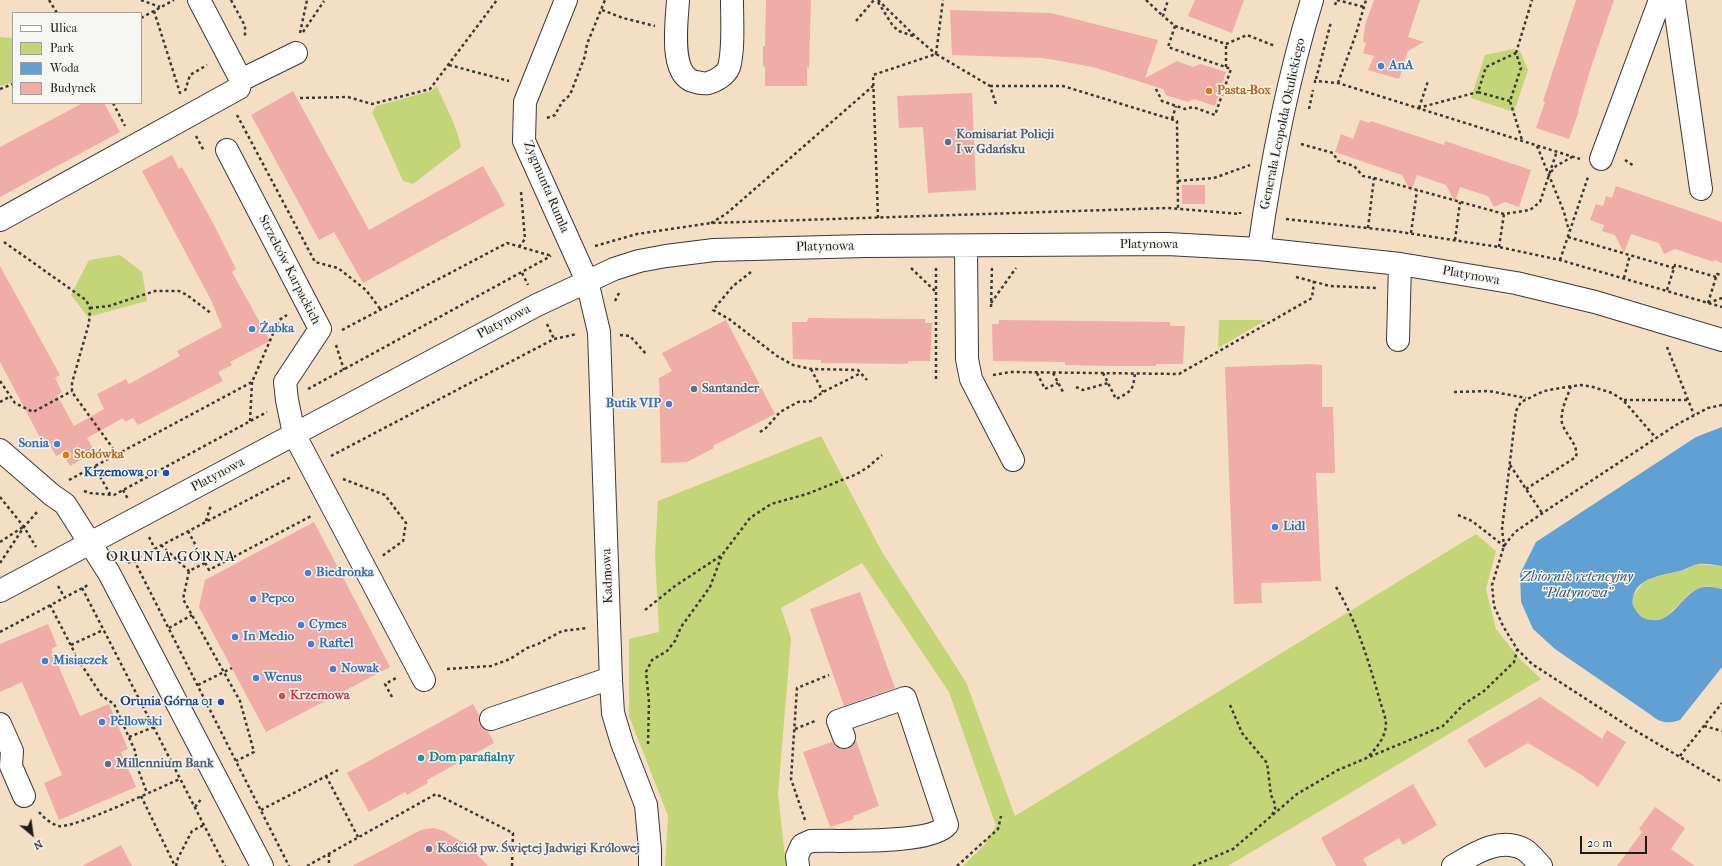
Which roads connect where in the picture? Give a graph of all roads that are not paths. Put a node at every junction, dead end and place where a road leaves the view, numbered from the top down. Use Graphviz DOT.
graph roads {
  1 [pos="199,0"];
  2 [pos="566,0"];
  3 [pos="678,0"];
  4 [pos="732,0"];
  5 [pos="1312,0"];
  6 [pos="1660,0"];
  7 [pos="1674,0"];
  8 [pos="296,53"];
  9 [pos="242,80"];
  10 [pos="227,150"];
  11 [pos="1594,160"];
  12 [pos="1701,189"];
  13 [pos="0,220"];
  14 [pos="966,246"];
  15 [pos="1259,249"];
  16 [pos="1400,264"];
  17 [pos="587,281"];
  18 [pos="1398,340"];
  19 [pos="1722,340"];
  20 [pos="294,434"];
  21 [pos="0,450"];
  22 [pos="1013,460"];
  23 [pos="90,542"];
  24 [pos="0,591"];
  25 [pos="611,678"];
  26 [pos="424,680"];
  27 [pos="491,719"];
  28 [pos="0,724"];
  29 [pos="844,737"];
  30 [pos="24,796"];
  31 [pos="256,864"];
  32 [pos="650,866"];
  33 [pos="798,866"];
  34 [pos="1453,866"];
  35 [pos="1541,866"];
  1 -- 9 [label="street"];
  2 -- 17 [label="street, Zygmunta Rumla"];
  3 -- 4 [label="street"];
  5 -- 15 [label="street, Generała Leopolda Okulickiego"];
  6 -- 11 [label="street"];
  7 -- 12 [label="street"];
  8 -- 9 [label="street"];
  9 -- 13 [label="street"];
  10 -- 20 [label="street, Strzelców Karpackich"];
  14 -- 15 [label="street, Platynowa"];
  14 -- 17 [label="street, Platynowa"];
  14 -- 22 [label="street"];
  15 -- 16 [label="street, Platynowa"];
  16 -- 18 [label="street"];
  16 -- 19 [label="street, Platynowa"];
  17 -- 20 [label="street, Platynowa"];
  17 -- 25 [label="street, Kadmowa"];
  20 -- 23 [label="street, Platynowa"];
  20 -- 26 [label="street"];
  21 -- 23 [label="street"];
  23 -- 24 [label="street, Platynowa"];
  23 -- 31 [label="street"];
  25 -- 27 [label="street"];
  25 -- 32 [label="street, Kadmowa"];
  28 -- 30 [label="street"];
  29 -- 33 [label="street"];
  34 -- 35 [label="street"];
}
